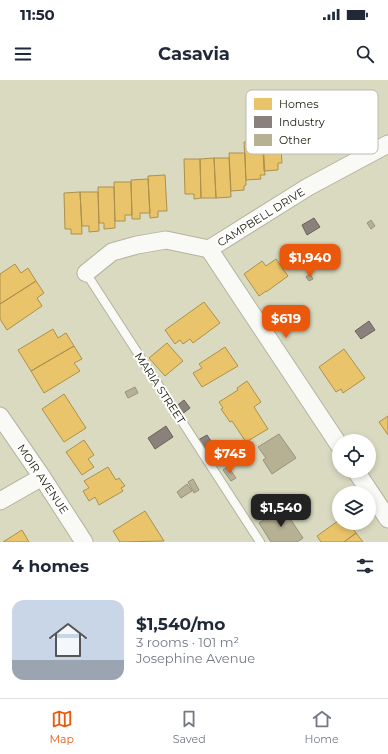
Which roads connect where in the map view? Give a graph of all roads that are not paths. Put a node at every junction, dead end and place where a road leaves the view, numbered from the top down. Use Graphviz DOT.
graph roads {
  1 [pos="388,144"];
  2 [pos="378,149"];
  3 [pos="369,154"];
  4 [pos="209,249"];
  5 [pos="86,273"];
  6 [pos="0,416"];
  7 [pos="332,435"];
  8 [pos="42,477"];
  9 [pos="361,478"];
  10 [pos="0,501"];
  11 [pos="388,519"];
  12 [pos="84,542"];
  13 [pos="260,542"];
  1 -- 2 [label="street, CAMPBELL DRIVE"];
  3 -- 4 [label="street, CAMPBELL DRIVE"];
  4 -- 5 [label="street, CAMPBELL DRIVE"];
  4 -- 7 [label="street"];
  5 -- 13 [label="lane, MARIA STREET"];
  6 -- 8 [label="street, MOIR AVENUE"];
  8 -- 10 [label="street"];
  8 -- 12 [label="street, MOIR AVENUE"];
  9 -- 11 [label="street"];
}
